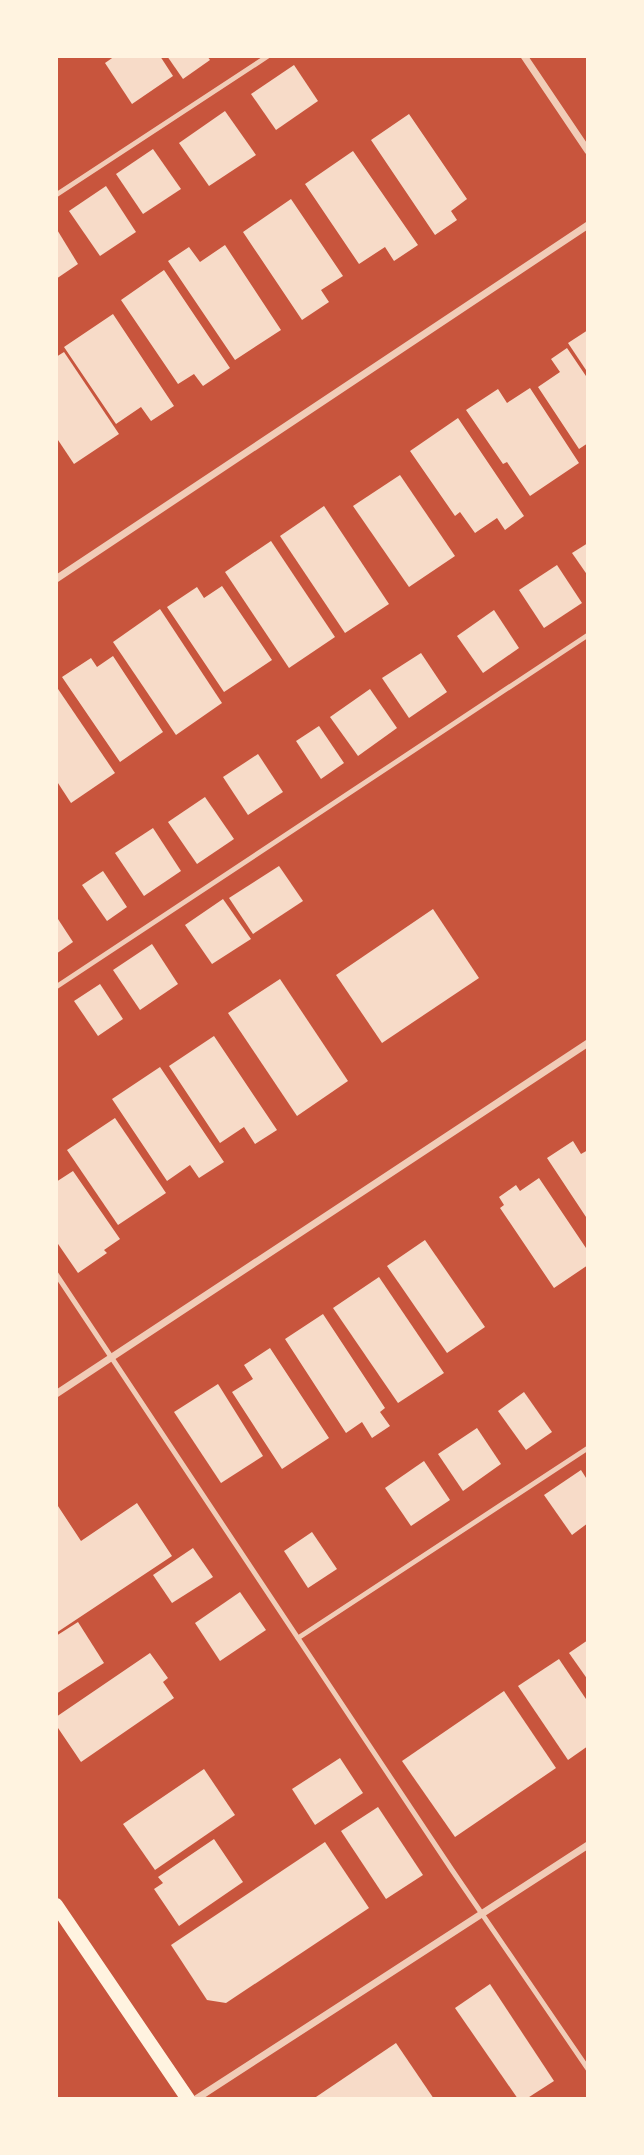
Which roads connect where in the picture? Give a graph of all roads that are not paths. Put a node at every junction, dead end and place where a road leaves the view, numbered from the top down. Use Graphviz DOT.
graph roads {
  1 [pos="268,56"];
  2 [pos="524,56"];
  3 [pos="588,151"];
  4 [pos="56,195"];
  5 [pos="588,225"];
  6 [pos="56,579"];
  7 [pos="588,635"];
  8 [pos="56,986"];
  9 [pos="588,1043"];
  10 [pos="56,1274"];
  11 [pos="112,1358"];
  12 [pos="56,1394"];
  13 [pos="588,1448"];
  14 [pos="298,1637"];
  15 [pos="588,1845"];
  16 [pos="56,1905"];
  17 [pos="482,1914"];
  18 [pos="588,2070"];
  19 [pos="188,2099"];
  20 [pos="196,2099"];
  1 -- 4 [label="lane"];
  2 -- 3 [label="street"];
  5 -- 6 [label="street"];
  7 -- 8 [label="lane"];
  9 -- 11 [label="street"];
  10 -- 11 [label="lane"];
  11 -- 12 [label="street"];
  11 -- 14 [label="lane"];
  13 -- 14 [label="lane"];
  14 -- 17 [label="lane"];
  15 -- 17 [label="street"];
  16 -- 19 [label="main road"];
  17 -- 18 [label="lane"];
  17 -- 20 [label="street"];
}
